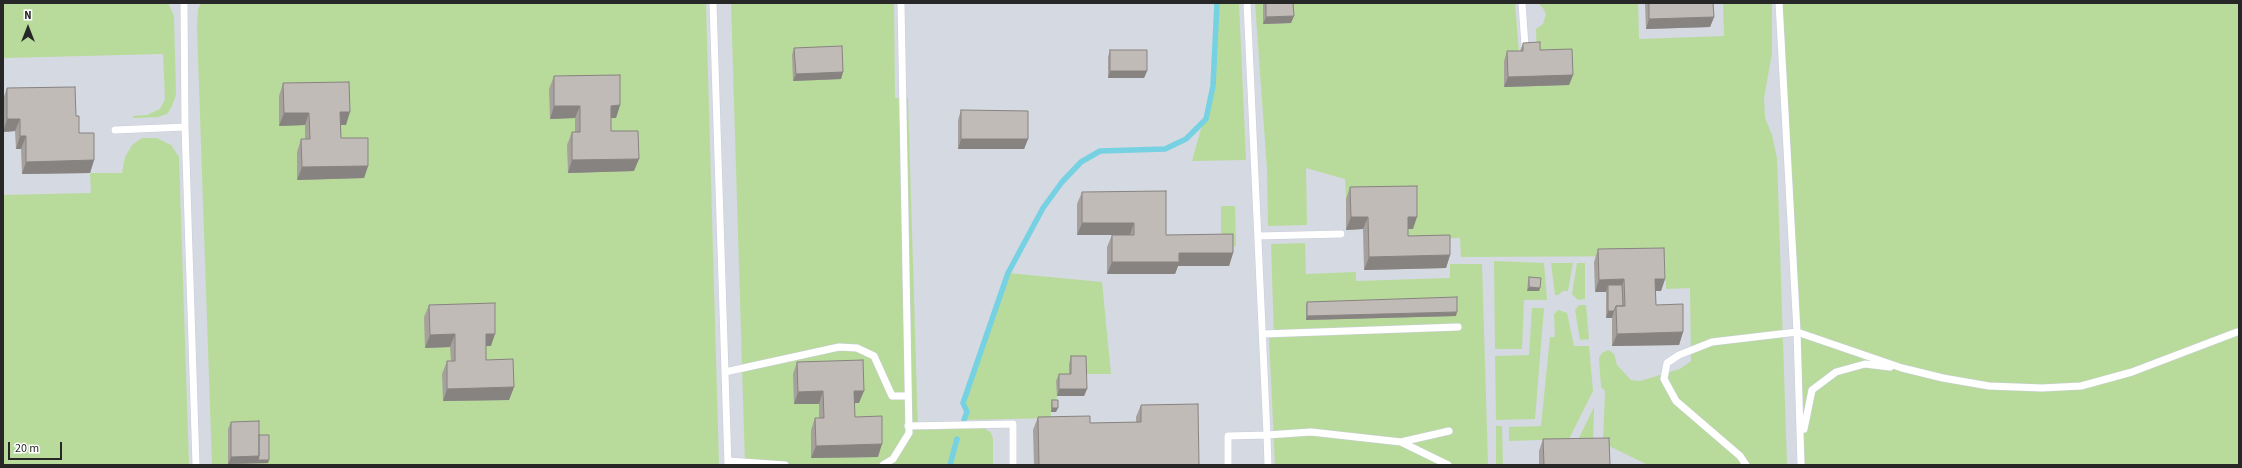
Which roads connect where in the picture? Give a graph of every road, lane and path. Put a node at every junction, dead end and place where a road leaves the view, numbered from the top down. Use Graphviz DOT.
graph roads {
  1 [pos="184,3"];
  2 [pos="713,3"];
  3 [pos="901,3"];
  4 [pos="1247,3"];
  5 [pos="1522,3"];
  6 [pos="1780,3"];
  7 [pos="1525,46"];
  8 [pos="185,127"];
  9 [pos="115,130"];
  10 [pos="1341,234"];
  11 [pos="1258,236"];
  12 [pos="1458,327"];
  13 [pos="1797,332"];
  14 [pos="2237,332"];
  15 [pos="1263,334"];
  16 [pos="1902,368"];
  17 [pos="725,372"];
  18 [pos="908,396"];
  19 [pos="908,426"];
  20 [pos="1449,431"];
  21 [pos="1268,435"];
  22 [pos="1401,442"];
  23 [pos="1801,454"];
  24 [pos="728,463"];
  25 [pos="196,465"];
  26 [pos="785,465"];
  27 [pos="882,465"];
  28 [pos="1013,465"];
  29 [pos="1228,465"];
  30 [pos="1268,465"];
  31 [pos="1448,465"];
  32 [pos="1746,465"];
  33 [pos="1802,465"];
  1 -- 8 [label="lane"];
  2 -- 17 [label="lane"];
  3 -- 18 [label="lane"];
  4 -- 11 [label="lane"];
  5 -- 7 [label="lane"];
  6 -- 13 [label="lane"];
  8 -- 9 [label="lane"];
  8 -- 25 [label="lane"];
  10 -- 11 [label="lane"];
  11 -- 15 [label="lane"];
  12 -- 15 [label="lane"];
  13 -- 16 [label="lane"];
  13 -- 23 [label="lane"];
  13 -- 32 [label="lane"];
  14 -- 16 [label="lane"];
  15 -- 21 [label="lane"];
  16 -- 23 [label="lane"];
  17 -- 18 [label="lane"];
  17 -- 24 [label="lane"];
  18 -- 19 [label="lane"];
  19 -- 27 [label="lane"];
  19 -- 28 [label="lane"];
  20 -- 22 [label="lane"];
  21 -- 22 [label="lane"];
  21 -- 29 [label="lane"];
  21 -- 30 [label="lane"];
  22 -- 31 [label="lane"];
  23 -- 33 [label="lane"];
  24 -- 26 [label="lane"];
}
